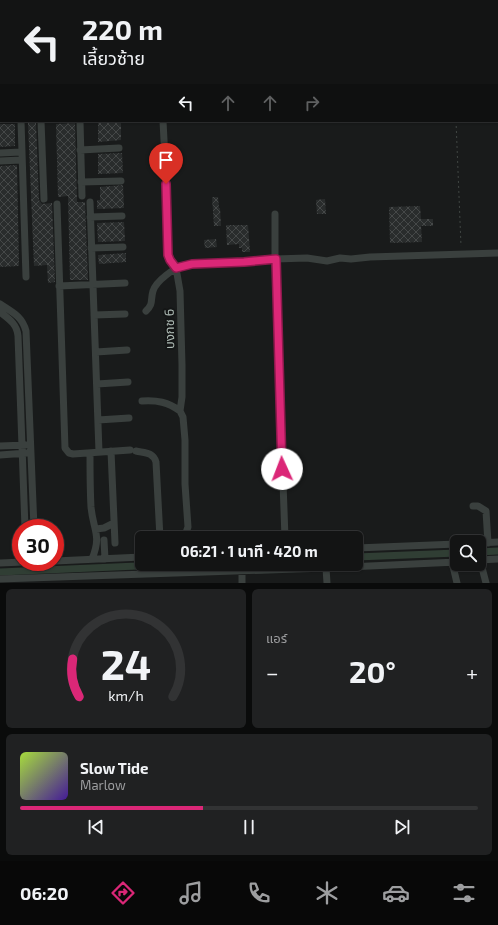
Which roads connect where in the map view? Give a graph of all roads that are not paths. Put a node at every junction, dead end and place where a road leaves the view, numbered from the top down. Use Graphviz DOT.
graph roads {
  1 [pos="21,122"];
  2 [pos="41,122"];
  3 [pos="80,122"];
  4 [pos="163,122"];
  5 [pos="119,148"];
  6 [pos="80,150"];
  7 [pos="0,153"];
  8 [pos="21,156"];
  9 [pos="0,161"];
  10 [pos="121,181"];
  11 [pos="81,182"];
  12 [pos="82,196"];
  13 [pos="44,199"];
  14 [pos="90,202"];
  15 [pos="57,204"];
  16 [pos="275,214"];
  17 [pos="122,216"];
  18 [pos="90,217"];
  19 [pos="123,247"];
  20 [pos="91,248"];
  21 [pos="498,253"];
  22 [pos="276,259"];
  23 [pos="176,268"];
  24 [pos="26,278"];
  25 [pos="125,283"];
  26 [pos="93,284"];
  27 [pos="59,286"];
  28 [pos="0,307"];
  29 [pos="146,311"];
  30 [pos="125,314"];
  31 [pos="94,315"];
  32 [pos="127,350"];
  33 [pos="96,352"];
  34 [pos="128,382"];
  35 [pos="97,384"];
  36 [pos="142,401"];
  37 [pos="180,411"];
  38 [pos="130,418"];
  39 [pos="98,420"];
  40 [pos="31,444"];
  41 [pos="22,445"];
  42 [pos="0,446"];
  43 [pos="111,451"];
  44 [pos="99,452"];
  45 [pos="32,453"];
  46 [pos="90,453"];
  47 [pos="22,454"];
  48 [pos="0,455"];
  49 [pos="473,506"];
  50 [pos="25,519"];
  51 [pos="34,519"];
  52 [pos="114,523"];
  53 [pos="160,531"];
  54 [pos="187,531"];
  55 [pos="285,531"];
  56 [pos="102,533"];
  57 [pos="498,542"];
  58 [pos="115,543"];
  59 [pos="488,543"];
  60 [pos="450,544"];
  61 [pos="363,548"];
  62 [pos="135,557"];
  63 [pos="92,559"];
  64 [pos="105,559"];
  65 [pos="498,559"];
  66 [pos="486,560"];
  67 [pos="64,561"];
  68 [pos="12,562"];
  69 [pos="450,562"];
  70 [pos="0,563"];
  71 [pos="363,566"];
  72 [pos="242,571"];
  73 [pos="326,571"];
  74 [pos="456,571"];
  75 [pos="483,571"];
  76 [pos="0,579"];
  77 [pos="55,580"];
  78 [pos="93,580"];
  79 [pos="242,583"];
  80 [pos="327,583"];
  81 [pos="457,583"];
  82 [pos="486,583"];
  1 -- 8 [label="street"];
  2 -- 13 [label="street"];
  3 -- 6 [label="street"];
  4 -- 23 [label="street, บงกช 6"];
  5 -- 6 [label="street"];
  6 -- 11 [label="street"];
  7 -- 8 [label="street"];
  8 -- 9 [label="street"];
  8 -- 24 [label="street"];
  10 -- 11 [label="street"];
  11 -- 12 [label="street"];
  14 -- 18 [label="street"];
  15 -- 27 [label="street"];
  16 -- 22 [label="street"];
  17 -- 18 [label="street"];
  18 -- 20 [label="street"];
  19 -- 20 [label="street"];
  20 -- 26 [label="street"];
  21 -- 22 [label="street"];
  22 -- 23 [label="street"];
  22 -- 55 [label="street"];
  23 -- 29 [label="street"];
  23 -- 37 [label="street, บงกช 6"];
  25 -- 26 [label="street"];
  26 -- 27 [label="street"];
  26 -- 31 [label="street"];
  27 -- 46 [label="street"];
  28 -- 40 [label="street"];
  28 -- 41 [label="street"];
  30 -- 31 [label="street"];
  31 -- 33 [label="street"];
  32 -- 33 [label="street"];
  33 -- 35 [label="street"];
  34 -- 35 [label="street"];
  35 -- 39 [label="street"];
  36 -- 37 [label="street"];
  37 -- 54 [label="street, บงกช 6"];
  38 -- 39 [label="street"];
  39 -- 44 [label="street"];
  40 -- 41 [label="street"];
  40 -- 45 [label="street"];
  41 -- 42 [label="street"];
  41 -- 47 [label="street"];
  43 -- 44 [label="street"];
  43 -- 52 [label="street"];
  43 -- 53 [label="street"];
  44 -- 46 [label="street"];
  45 -- 47 [label="street"];
  45 -- 51 [label="street"];
  46 -- 56 [label="street"];
  47 -- 48 [label="street"];
  47 -- 50 [label="street"];
  49 -- 59 [label="street"];
  52 -- 56 [label="street"];
  52 -- 58 [label="street"];
  56 -- 63 [label="street"];
  56 -- 64 [label="street"];
  57 -- 59 [label="street"];
  60 -- 61 [label="street"];
  62 -- 64 [label="street"];
  63 -- 64 [label="street"];
  63 -- 67 [label="street"];
  65 -- 66 [label="street"];
  68 -- 70 [label="street"];
  69 -- 71 [label="street"];
  72 -- 78 [label="street"];
  72 -- 79 [label="street"];
  73 -- 80 [label="street"];
  74 -- 81 [label="street"];
  75 -- 82 [label="street"];
  76 -- 77 [label="street"];
  77 -- 78 [label="street"];
}
